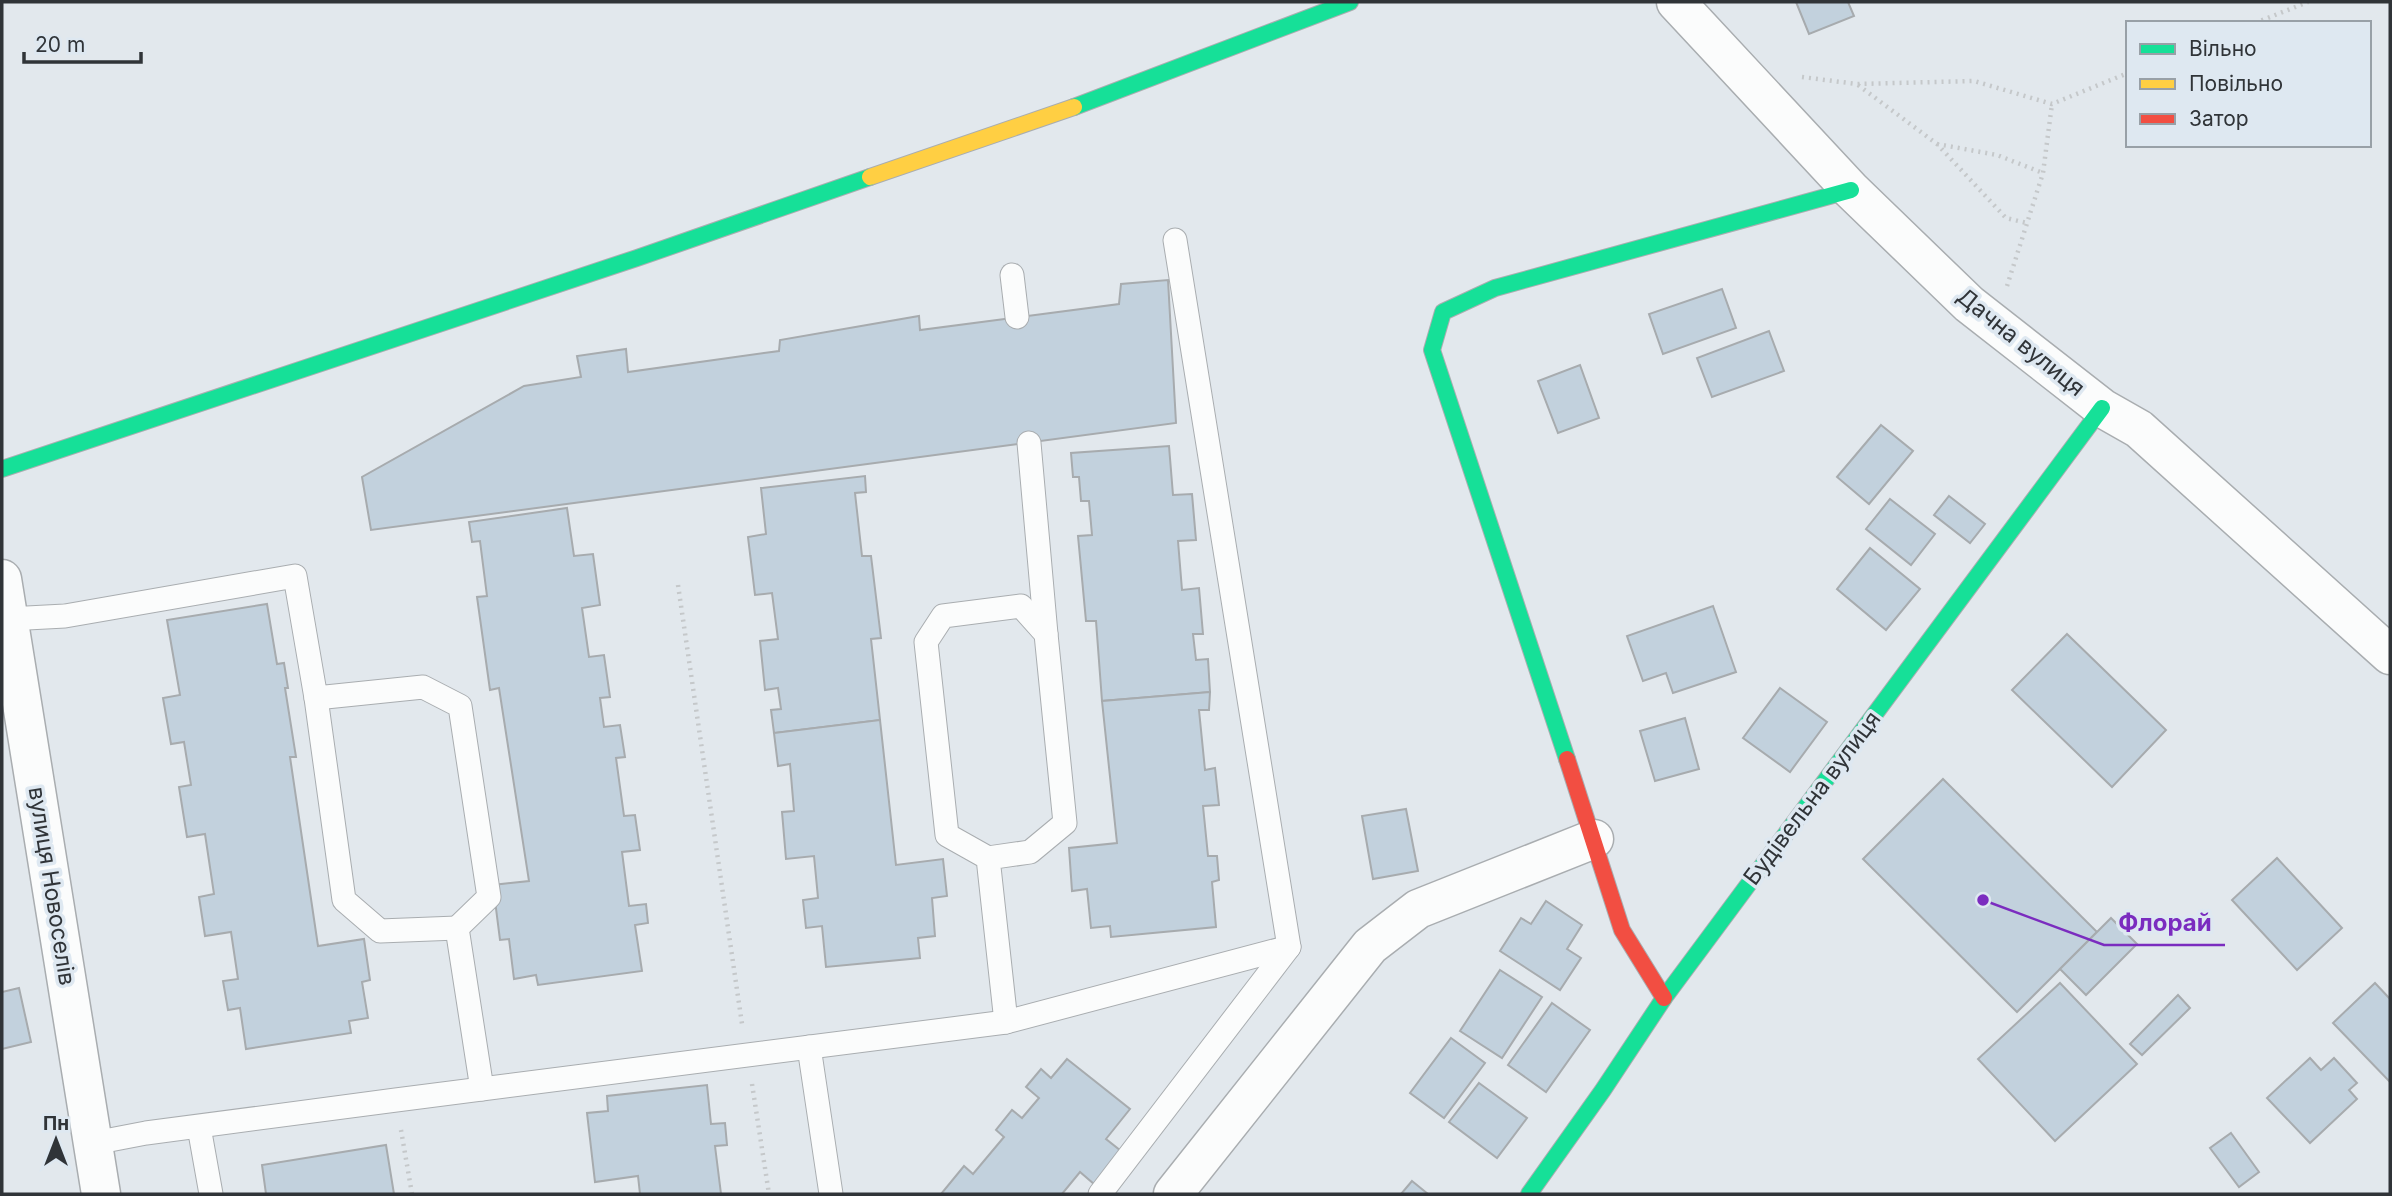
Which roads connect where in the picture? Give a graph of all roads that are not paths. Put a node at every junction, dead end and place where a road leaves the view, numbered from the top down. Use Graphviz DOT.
graph roads {
  1 [pos="1350,2"];
  2 [pos="1676,2"];
  3 [pos="1851,190"];
  4 [pos="1175,240"];
  5 [pos="1012,275"];
  6 [pos="1017,317"];
  7 [pos="2102,408"];
  8 [pos="1029,443"];
  9 [pos="2,469"];
  10 [pos="2,579"];
  11 [pos="8,619"];
  12 [pos="1046,634"];
  13 [pos="2390,655"];
  14 [pos="317,698"];
  15 [pos="1594,839"];
  16 [pos="988,858"];
  17 [pos="457,928"];
  18 [pos="1289,947"];
  19 [pos="1664,998"];
  20 [pos="1006,1022"];
  21 [pos="809,1047"];
  22 [pos="482,1088"];
  23 [pos="199,1127"];
  24 [pos="94,1143"];
  25 [pos="101,1194"];
  26 [pos="211,1194"];
  27 [pos="831,1194"];
  28 [pos="1100,1194"];
  29 [pos="1173,1194"];
  30 [pos="1529,1194"];
  1 -- 9 [label="street"];
  2 -- 3 [label="street, Дачна вулиця"];
  3 -- 7 [label="street, Дачна вулиця"];
  3 -- 15 [label="street"];
  4 -- 18 [label="lane"];
  5 -- 6 [label="lane"];
  7 -- 13 [label="street, Дачна вулиця"];
  7 -- 19 [label="street, Будівельна вулиця"];
  8 -- 12 [label="lane"];
  10 -- 11 [label="street, вулиця Новоселів"];
  11 -- 14 [label="lane"];
  11 -- 24 [label="street, вулиця Новоселів"];
  12 -- 16 [label="lane"];
  12 -- 16 [label="lane"];
  14 -- 17 [label="lane"];
  14 -- 17 [label="lane"];
  15 -- 19 [label="street"];
  15 -- 29 [label="street"];
  16 -- 20 [label="lane"];
  17 -- 22 [label="lane"];
  18 -- 20 [label="lane"];
  18 -- 28 [label="lane"];
  19 -- 30 [label="street, Будівельна вулиця"];
  20 -- 21 [label="lane"];
  21 -- 22 [label="lane"];
  21 -- 27 [label="lane"];
  22 -- 23 [label="lane"];
  23 -- 24 [label="lane"];
  23 -- 26 [label="lane"];
  24 -- 25 [label="street, вулиця Новоселів"];
}
